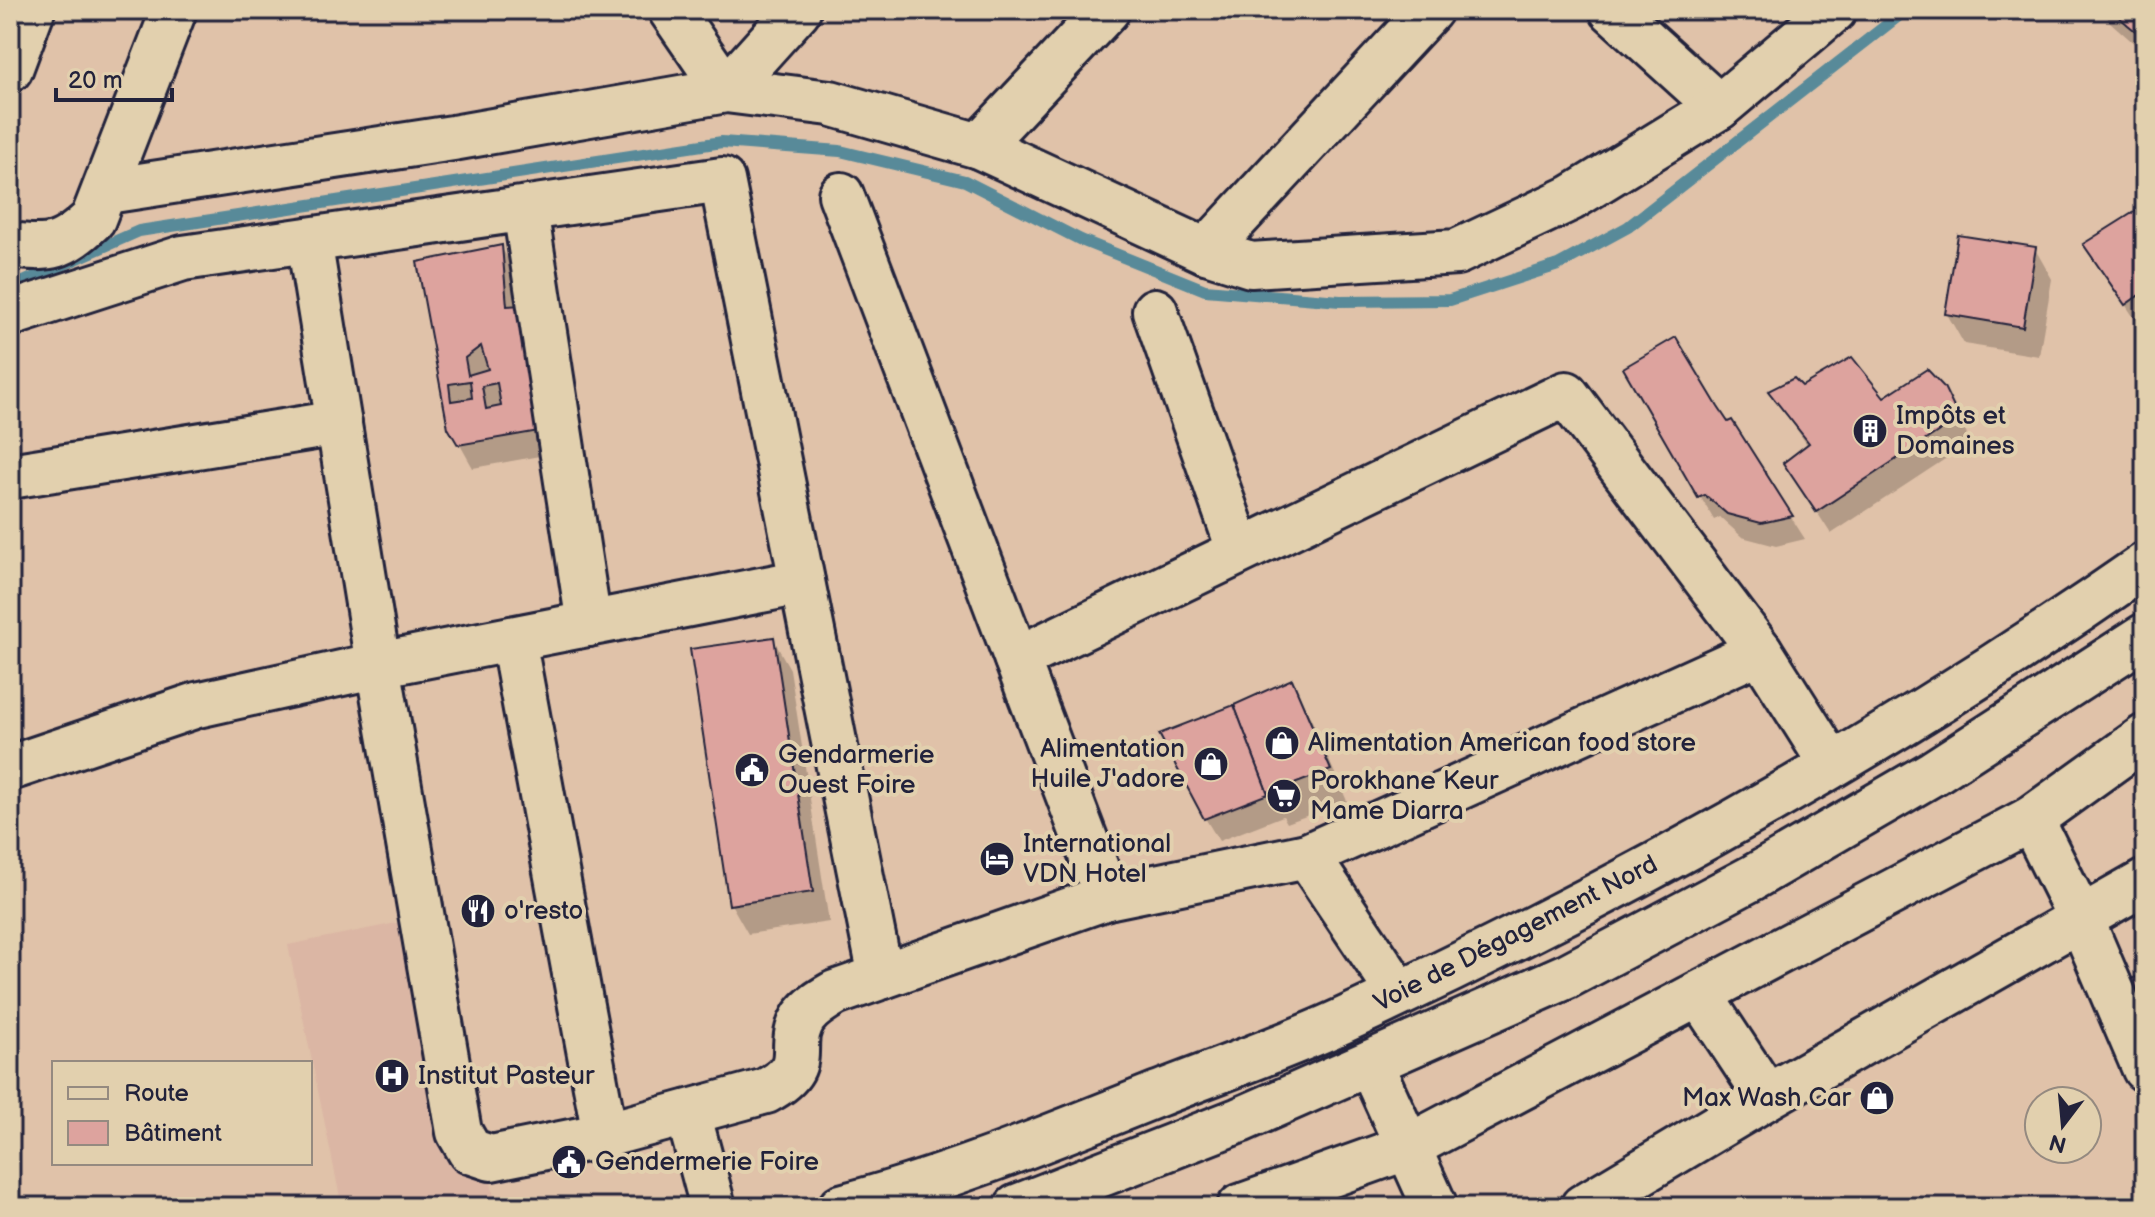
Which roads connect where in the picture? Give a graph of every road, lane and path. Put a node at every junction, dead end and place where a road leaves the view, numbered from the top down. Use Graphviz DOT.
graph roads {
  1 [pos="32,10"];
  2 [pos="174,10"];
  3 [pos="671,10"];
  4 [pos="798,10"];
  5 [pos="1107,10"];
  6 [pos="1430,10"];
  7 [pos="1612,10"];
  8 [pos="1834,10"];
  9 [pos="10,69"];
  10 [pos="726,90"];
  11 [pos="1719,107"];
  12 [pos="979,146"];
  13 [pos="107,191"];
  14 [pos="841,195"];
  15 [pos="525,209"];
  16 [pos="309,240"];
  17 [pos="10,245"];
  18 [pos="1206,251"];
  19 [pos="12,307"];
  20 [pos="1155,311"];
  21 [pos="339,423"];
  22 [pos="10,476"];
  23 [pos="1239,549"];
  24 [pos="2145,565"];
  25 [pos="802,582"];
  26 [pos="589,624"];
  27 [pos="2145,636"];
  28 [pos="513,639"];
  29 [pos="1760,651"];
  30 [pos="1017,659"];
  31 [pos="378,665"];
  32 [pos="2145,737"];
  33 [pos="1832,765"];
  34 [pos="10,768"];
  35 [pos="2031,819"];
  36 [pos="1307,856"];
  37 [pos="2145,882"];
  38 [pos="1107,897"];
  39 [pos="2081,919"];
  40 [pos="881,977"];
  41 [pos="1399,993"];
  42 [pos="1699,994"];
  43 [pos="1370,1063"];
  44 [pos="2145,1069"];
  45 [pos="1767,1097"];
  46 [pos="688,1113"];
  47 [pos="605,1135"];
  48 [pos="1408,1147"];
  49 [pos="713,1207"];
  50 [pos="841,1207"];
  51 [pos="1017,1207"];
  52 [pos="1240,1207"];
  53 [pos="1435,1207"];
  54 [pos="1583,1207"];
  1 -- 9 [label="main road"];
  2 -- 13 [label="main road"];
  3 -- 10 [label="main road"];
  4 -- 10 [label="main road"];
  5 -- 12 [label="main road"];
  6 -- 18 [label="main road"];
  7 -- 11 [label="main road"];
  8 -- 11 [label="main road"];
  10 -- 12 [label="main road"];
  10 -- 13 [label="main road"];
  11 -- 18 [label="main road"];
  12 -- 18 [label="main road"];
  13 -- 17 [label="main road"];
  14 -- 30 [label="main road"];
  15 -- 16 [label="main road"];
  15 -- 25 [label="main road"];
  15 -- 26 [label="main road"];
  16 -- 19 [label="main road"];
  16 -- 21 [label="main road"];
  20 -- 23 [label="main road"];
  21 -- 22 [label="main road"];
  21 -- 31 [label="main road"];
  23 -- 29 [label="main road"];
  23 -- 30 [label="main road"];
  24 -- 33 [label="main road, Voie de Dégagement Nord"];
  25 -- 26 [label="main road"];
  25 -- 40 [label="main road"];
  26 -- 28 [label="main road"];
  27 -- 43 [label="main road, Voie de Dégagement Nord"];
  28 -- 31 [label="main road"];
  28 -- 47 [label="main road"];
  29 -- 33 [label="main road"];
  29 -- 36 [label="main road"];
  30 -- 38 [label="main road"];
  31 -- 34 [label="main road"];
  31 -- 47 [label="main road"];
  32 -- 35 [label="main road"];
  33 -- 41 [label="main road, Voie de Dégagement Nord"];
  35 -- 39 [label="main road"];
  35 -- 42 [label="main road"];
  36 -- 38 [label="main road"];
  36 -- 41 [label="main road"];
  37 -- 39 [label="main road"];
  38 -- 40 [label="main road"];
  39 -- 44 [label="main road"];
  39 -- 45 [label="main road"];
  40 -- 46 [label="main road"];
  41 -- 50 [label="main road, Voie de Dégagement Nord"];
  42 -- 45 [label="main road"];
  42 -- 48 [label="main road"];
  43 -- 48 [label="main road"];
  43 -- 51 [label="main road, Voie de Dégagement Nord"];
  45 -- 54 [label="main road"];
  46 -- 47 [label="main road"];
  46 -- 49 [label="main road"];
  48 -- 52 [label="main road"];
  48 -- 53 [label="main road"];
}
